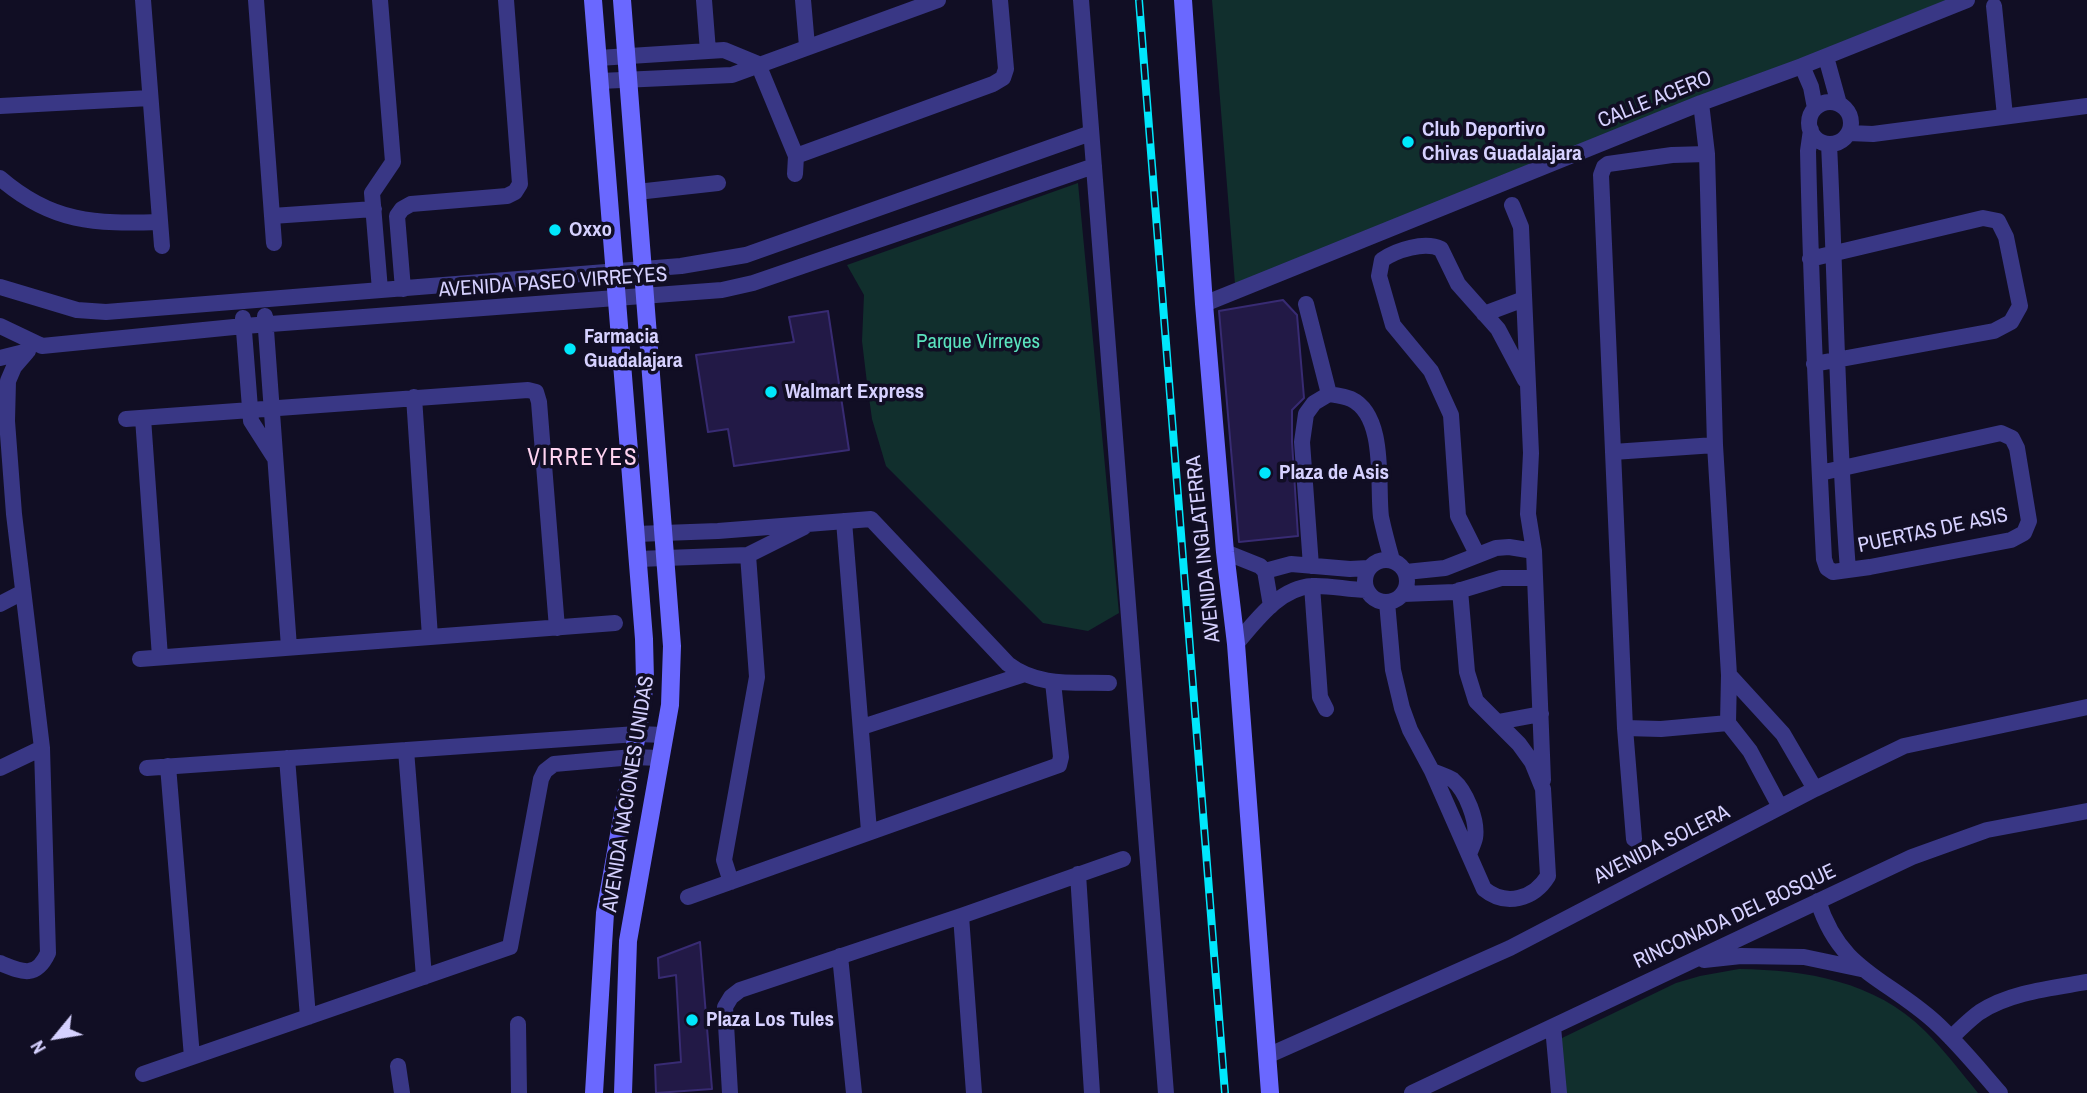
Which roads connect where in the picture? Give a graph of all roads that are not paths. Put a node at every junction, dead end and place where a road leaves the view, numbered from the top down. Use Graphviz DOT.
graph roads {
  1 [pos="143,0"];
  2 [pos="256,0"];
  3 [pos="380,0"];
  4 [pos="506,0"];
  5 [pos="593,0"];
  6 [pos="622,0"];
  7 [pos="704,0"];
  8 [pos="803,0"];
  9 [pos="938,0"];
  10 [pos="1000,0"];
  11 [pos="1081,0"];
  12 [pos="1183,0"];
  13 [pos="1967,0"];
  14 [pos="904,6"];
  15 [pos="1994,6"];
  16 [pos="807,46"];
  17 [pos="708,51"];
  18 [pos="626,56"];
  19 [pos="1826,57"];
  20 [pos="598,58"];
  21 [pos="758,64"];
  22 [pos="1802,66"];
  23 [pos="628,79"];
  24 [pos="600,82"];
  25 [pos="150,98"];
  26 [pos="1701,103"];
  27 [pos="1839,104"];
  28 [pos="0,106"];
  29 [pos="2087,106"];
  30 [pos="1815,108"];
  31 [pos="2005,116"];
  32 [pos="1811,130"];
  33 [pos="1091,133"];
  34 [pos="1849,133"];
  35 [pos="1829,144"];
  36 [pos="1707,154"];
  37 [pos="796,156"];
  38 [pos="1094,166"];
  39 [pos="795,174"];
  40 [pos="0,178"];
  41 [pos="718,183"];
  42 [pos="637,192"];
  43 [pos="1512,205"];
  44 [pos="876,208"];
  45 [pos="373,209"];
  46 [pos="272,216"];
  47 [pos="160,222"];
  48 [pos="887,237"];
  49 [pos="274,243"];
  50 [pos="162,246"];
  51 [pos="1835,253"];
  52 [pos="1810,259"];
  53 [pos="643,269"];
  54 [pos="615,271"];
  55 [pos="0,287"];
  56 [pos="392,289"];
  57 [pos="645,298"];
  58 [pos="1524,299"];
  59 [pos="263,300"];
  60 [pos="617,300"];
  61 [pos="242,301"];
  62 [pos="1204,304"];
  63 [pos="1306,304"];
  64 [pos="1484,314"];
  65 [pos="265,324"];
  66 [pos="0,326"];
  67 [pos="244,326"];
  68 [pos="34,349"];
  69 [pos="0,358"];
  70 [pos="1837,360"];
  71 [pos="1814,364"];
  72 [pos="1527,385"];
  73 [pos="1329,394"];
  74 [pos="414,397"];
  75 [pos="272,407"];
  76 [pos="250,409"];
  77 [pos="144,418"];
  78 [pos="126,419"];
  79 [pos="1715,446"];
  80 [pos="1613,452"];
  81 [pos="274,457"];
  82 [pos="1840,469"];
  83 [pos="1819,473"];
  84 [pos="0,494"];
  85 [pos="14,514"];
  86 [pos="844,521"];
  87 [pos="813,523"];
  88 [pos="664,533"];
  89 [pos="636,534"];
  90 [pos="1534,551"];
  91 [pos="1225,552"];
  92 [pos="1477,554"];
  93 [pos="748,555"];
  94 [pos="665,558"];
  95 [pos="638,559"];
  96 [pos="1392,560"];
  97 [pos="1311,566"];
  98 [pos="1368,568"];
  99 [pos="1848,570"];
  100 [pos="1265,571"];
  101 [pos="1406,572"];
  102 [pos="1535,578"];
  103 [pos="1312,586"];
  104 [pos="1366,590"];
  105 [pos="1460,590"];
  106 [pos="23,592"];
  107 [pos="1403,594"];
  108 [pos="1387,602"];
  109 [pos="0,604"];
  110 [pos="1272,606"];
  111 [pos="615,624"];
  112 [pos="557,628"];
  113 [pos="430,637"];
  114 [pos="1236,644"];
  115 [pos="289,648"];
  116 [pos="160,657"];
  117 [pos="139,659"];
  118 [pos="1022,674"];
  119 [pos="1729,675"];
  120 [pos="1053,682"];
  121 [pos="1109,683"];
  122 [pos="2087,707"];
  123 [pos="1326,709"];
  124 [pos="1541,714"];
  125 [pos="1498,722"];
  126 [pos="1728,723"];
  127 [pos="862,727"];
  128 [pos="1625,728"];
  129 [pos="637,734"];
  130 [pos="664,735"];
  131 [pos="42,748"];
  132 [pos="406,750"];
  133 [pos="633,757"];
  134 [pos="287,758"];
  135 [pos="660,758"];
  136 [pos="168,766"];
  137 [pos="0,768"];
  138 [pos="147,768"];
  139 [pos="1544,789"];
  140 [pos="1815,789"];
  141 [pos="1780,807"];
  142 [pos="2087,811"];
  143 [pos="869,831"];
  144 [pos="1634,839"];
  145 [pos="1123,859"];
  146 [pos="1078,874"];
  147 [pos="731,882"];
  148 [pos="688,897"];
  149 [pos="1818,901"];
  150 [pos="961,916"];
  151 [pos="603,939"];
  152 [pos="628,941"];
  153 [pos="840,956"];
  154 [pos="0,963"];
  155 [pos="1687,964"];
  156 [pos="1861,969"];
  157 [pos="424,977"];
  158 [pos="2087,982"];
  159 [pos="308,1017"];
  160 [pos="518,1024"];
  161 [pos="1553,1027"];
  162 [pos="1951,1038"];
  163 [pos="1266,1056"];
  164 [pos="192,1057"];
  165 [pos="398,1066"];
  166 [pos="143,1074"];
  167 [pos="402,1093"];
  168 [pos="519,1093"];
  169 [pos="594,1093"];
  170 [pos="623,1093"];
  171 [pos="730,1093"];
  172 [pos="854,1093"];
  173 [pos="974,1093"];
  174 [pos="1092,1093"];
  175 [pos="1166,1093"];
  176 [pos="1270,1093"];
  177 [pos="1412,1093"];
  178 [pos="1559,1093"];
  179 [pos="2000,1093"];
  1 -- 25 [label="street"];
  2 -- 46 [label="street"];
  3 -- 45 [label="street"];
  4 -- 56 [label="street"];
  5 -- 20 [label="street, AVENIDA NACIONES UNIDAS"];
  6 -- 18 [label="street, AVENIDA NACIONES UNIDAS"];
  7 -- 17 [label="street"];
  8 -- 16 [label="street"];
  9 -- 14 [label="street"];
  10 -- 37 [label="street"];
  11 -- 33 [label="street"];
  12 -- 62 [label="street, AVENIDA INGLATERRA"];
  13 -- 19 [label="street, CALLE ACERO"];
  14 -- 16 [label="street"];
  15 -- 31 [label="street"];
  16 -- 21 [label="street"];
  17 -- 18 [label="street"];
  17 -- 21 [label="street"];
  18 -- 20 [label="street"];
  18 -- 23 [label="street, AVENIDA NACIONES UNIDAS"];
  19 -- 22 [label="street, CALLE ACERO"];
  19 -- 27 [label="street"];
  20 -- 24 [label="street, AVENIDA NACIONES UNIDAS"];
  21 -- 23 [label="street"];
  21 -- 37 [label="street"];
  22 -- 26 [label="street, CALLE ACERO"];
  22 -- 30 [label="street"];
  23 -- 24 [label="street"];
  23 -- 42 [label="street, AVENIDA NACIONES UNIDAS"];
  24 -- 54 [label="street, AVENIDA NACIONES UNIDAS"];
  25 -- 28 [label="street"];
  25 -- 47 [label="street"];
  26 -- 36 [label="street"];
  26 -- 62 [label="street, CALLE ACERO"];
  27 -- 30 [label="street"];
  27 -- 34 [label="street"];
  29 -- 31 [label="street"];
  30 -- 32 [label="street"];
  31 -- 34 [label="street"];
  32 -- 35 [label="street"];
  32 -- 52 [label="street, PUERTAS DE ASIS"];
  33 -- 38 [label="street"];
  33 -- 44 [label="street, AVENIDA PASEO VIRREYES"];
  34 -- 35 [label="street"];
  35 -- 51 [label="street, PUERTAS DE ASIS"];
  36 -- 79 [label="street"];
  36 -- 80 [label="street"];
  37 -- 39 [label="street"];
  38 -- 48 [label="street, AVENIDA PASEO VIRREYES"];
  38 -- 175 [label="street"];
  40 -- 47 [label="street"];
  41 -- 42 [label="street"];
  42 -- 53 [label="street, AVENIDA NACIONES UNIDAS"];
  43 -- 58 [label="street"];
  44 -- 48 [label="street"];
  44 -- 53 [label="street, AVENIDA PASEO VIRREYES"];
  45 -- 46 [label="street"];
  45 -- 56 [label="street"];
  46 -- 49 [label="street"];
  47 -- 50 [label="street"];
  48 -- 57 [label="street, AVENIDA PASEO VIRREYES"];
  51 -- 52 [label="street"];
  51 -- 70 [label="street, PUERTAS DE ASIS"];
  51 -- 70 [label="street"];
  52 -- 71 [label="street, PUERTAS DE ASIS"];
  53 -- 54 [label="street, AVENIDA PASEO VIRREYES"];
  53 -- 57 [label="street, AVENIDA NACIONES UNIDAS"];
  54 -- 56 [label="street, AVENIDA PASEO VIRREYES"];
  54 -- 60 [label="street, AVENIDA NACIONES UNIDAS"];
  55 -- 61 [label="street, AVENIDA PASEO VIRREYES"];
  56 -- 59 [label="street, AVENIDA PASEO VIRREYES"];
  57 -- 60 [label="street, AVENIDA PASEO VIRREYES"];
  57 -- 88 [label="street, AVENIDA NACIONES UNIDAS"];
  58 -- 64 [label="street"];
  58 -- 72 [label="street"];
  59 -- 61 [label="street, AVENIDA PASEO VIRREYES"];
  59 -- 65 [label="street"];
  60 -- 65 [label="street, AVENIDA PASEO VIRREYES"];
  60 -- 89 [label="street, AVENIDA NACIONES UNIDAS"];
  61 -- 67 [label="street"];
  62 -- 91 [label="street, AVENIDA INGLATERRA"];
  63 -- 73 [label="street"];
  64 -- 72 [label="street"];
  64 -- 92 [label="street"];
  65 -- 67 [label="street, AVENIDA PASEO VIRREYES"];
  65 -- 75 [label="street"];
  66 -- 68 [label="street"];
  67 -- 68 [label="street, AVENIDA PASEO VIRREYES"];
  67 -- 76 [label="street"];
  68 -- 69 [label="street, AVENIDA PASEO VIRREYES"];
  68 -- 85 [label="street"];
  70 -- 71 [label="street"];
  70 -- 82 [label="street, PUERTAS DE ASIS"];
  71 -- 83 [label="street, PUERTAS DE ASIS"];
  72 -- 90 [label="street"];
  73 -- 96 [label="street"];
  73 -- 97 [label="street"];
  74 -- 75 [label="street"];
  74 -- 112 [label="street"];
  74 -- 113 [label="street"];
  75 -- 76 [label="street"];
  75 -- 81 [label="street"];
  76 -- 77 [label="street"];
  76 -- 81 [label="street"];
  77 -- 78 [label="street"];
  77 -- 116 [label="street"];
  79 -- 80 [label="street"];
  79 -- 119 [label="street"];
  80 -- 128 [label="street"];
  81 -- 115 [label="street"];
  82 -- 83 [label="street"];
  82 -- 99 [label="street, PUERTAS DE ASIS"];
  82 -- 99 [label="street, PUERTAS DE ASIS"];
  83 -- 99 [label="street, PUERTAS DE ASIS"];
  84 -- 85 [label="street"];
  85 -- 106 [label="street"];
  86 -- 87 [label="street"];
  86 -- 118 [label="street"];
  86 -- 127 [label="street"];
  87 -- 88 [label="street"];
  87 -- 93 [label="street"];
  88 -- 89 [label="street"];
  88 -- 94 [label="street, AVENIDA NACIONES UNIDAS"];
  89 -- 95 [label="street, AVENIDA NACIONES UNIDAS"];
  90 -- 92 [label="street"];
  90 -- 102 [label="street"];
  91 -- 100 [label="street"];
  91 -- 114 [label="street, AVENIDA INGLATERRA"];
  92 -- 101 [label="street"];
  93 -- 94 [label="street"];
  93 -- 147 [label="street"];
  94 -- 95 [label="street"];
  94 -- 130 [label="street, AVENIDA NACIONES UNIDAS"];
  95 -- 129 [label="street, AVENIDA NACIONES UNIDAS"];
  96 -- 98 [label="street"];
  96 -- 101 [label="street"];
  97 -- 98 [label="street"];
  97 -- 100 [label="street"];
  98 -- 104 [label="street"];
  100 -- 110 [label="street"];
  101 -- 107 [label="street"];
  102 -- 105 [label="street"];
  102 -- 124 [label="street"];
  103 -- 104 [label="street"];
  103 -- 110 [label="street"];
  103 -- 123 [label="street"];
  104 -- 108 [label="street"];
  105 -- 107 [label="street"];
  105 -- 125 [label="street"];
  106 -- 109 [label="street"];
  106 -- 131 [label="street"];
  107 -- 108 [label="street"];
  108 -- 139 [label="street"];
  110 -- 114 [label="street"];
  111 -- 112 [label="street"];
  112 -- 113 [label="street"];
  113 -- 115 [label="street"];
  114 -- 163 [label="street, AVENIDA INGLATERRA"];
  115 -- 116 [label="street"];
  116 -- 117 [label="street"];
  118 -- 120 [label="street"];
  118 -- 127 [label="street"];
  119 -- 126 [label="street"];
  119 -- 140 [label="street"];
  120 -- 121 [label="street"];
  120 -- 143 [label="street"];
  122 -- 140 [label="street, AVENIDA SOLERA"];
  124 -- 125 [label="street"];
  124 -- 139 [label="street"];
  125 -- 139 [label="street"];
  126 -- 128 [label="street"];
  126 -- 141 [label="street"];
  127 -- 143 [label="street"];
  128 -- 144 [label="street"];
  129 -- 130 [label="street"];
  129 -- 132 [label="street"];
  129 -- 133 [label="street, AVENIDA NACIONES UNIDAS"];
  130 -- 135 [label="street, AVENIDA NACIONES UNIDAS"];
  131 -- 137 [label="street"];
  131 -- 154 [label="street"];
  132 -- 134 [label="street"];
  132 -- 157 [label="street"];
  133 -- 135 [label="street"];
  133 -- 151 [label="street, AVENIDA NACIONES UNIDAS"];
  133 -- 157 [label="street"];
  134 -- 136 [label="street"];
  134 -- 159 [label="street"];
  135 -- 152 [label="street, AVENIDA NACIONES UNIDAS"];
  136 -- 138 [label="street"];
  136 -- 164 [label="street"];
  140 -- 141 [label="street, AVENIDA SOLERA"];
  141 -- 163 [label="street, AVENIDA SOLERA"];
  142 -- 149 [label="street, RINCONADA DEL BOSQUE"];
  143 -- 147 [label="street"];
  145 -- 146 [label="street"];
  146 -- 150 [label="street"];
  146 -- 174 [label="street"];
  147 -- 148 [label="street"];
  149 -- 155 [label="street, RINCONADA DEL BOSQUE"];
  149 -- 156 [label="street"];
  150 -- 153 [label="street"];
  150 -- 173 [label="street"];
  151 -- 152 [label="street"];
  151 -- 169 [label="street, AVENIDA NACIONES UNIDAS"];
  152 -- 170 [label="street, AVENIDA NACIONES UNIDAS"];
  153 -- 171 [label="street"];
  153 -- 172 [label="street"];
  155 -- 156 [label="street"];
  155 -- 161 [label="street, RINCONADA DEL BOSQUE"];
  156 -- 162 [label="street"];
  157 -- 159 [label="street"];
  158 -- 162 [label="street"];
  159 -- 164 [label="street"];
  160 -- 168 [label="street"];
  161 -- 177 [label="street, RINCONADA DEL BOSQUE"];
  161 -- 178 [label="street"];
  162 -- 179 [label="street"];
  163 -- 176 [label="street, AVENIDA INGLATERRA"];
  164 -- 166 [label="street"];
  165 -- 167 [label="street"];
}
